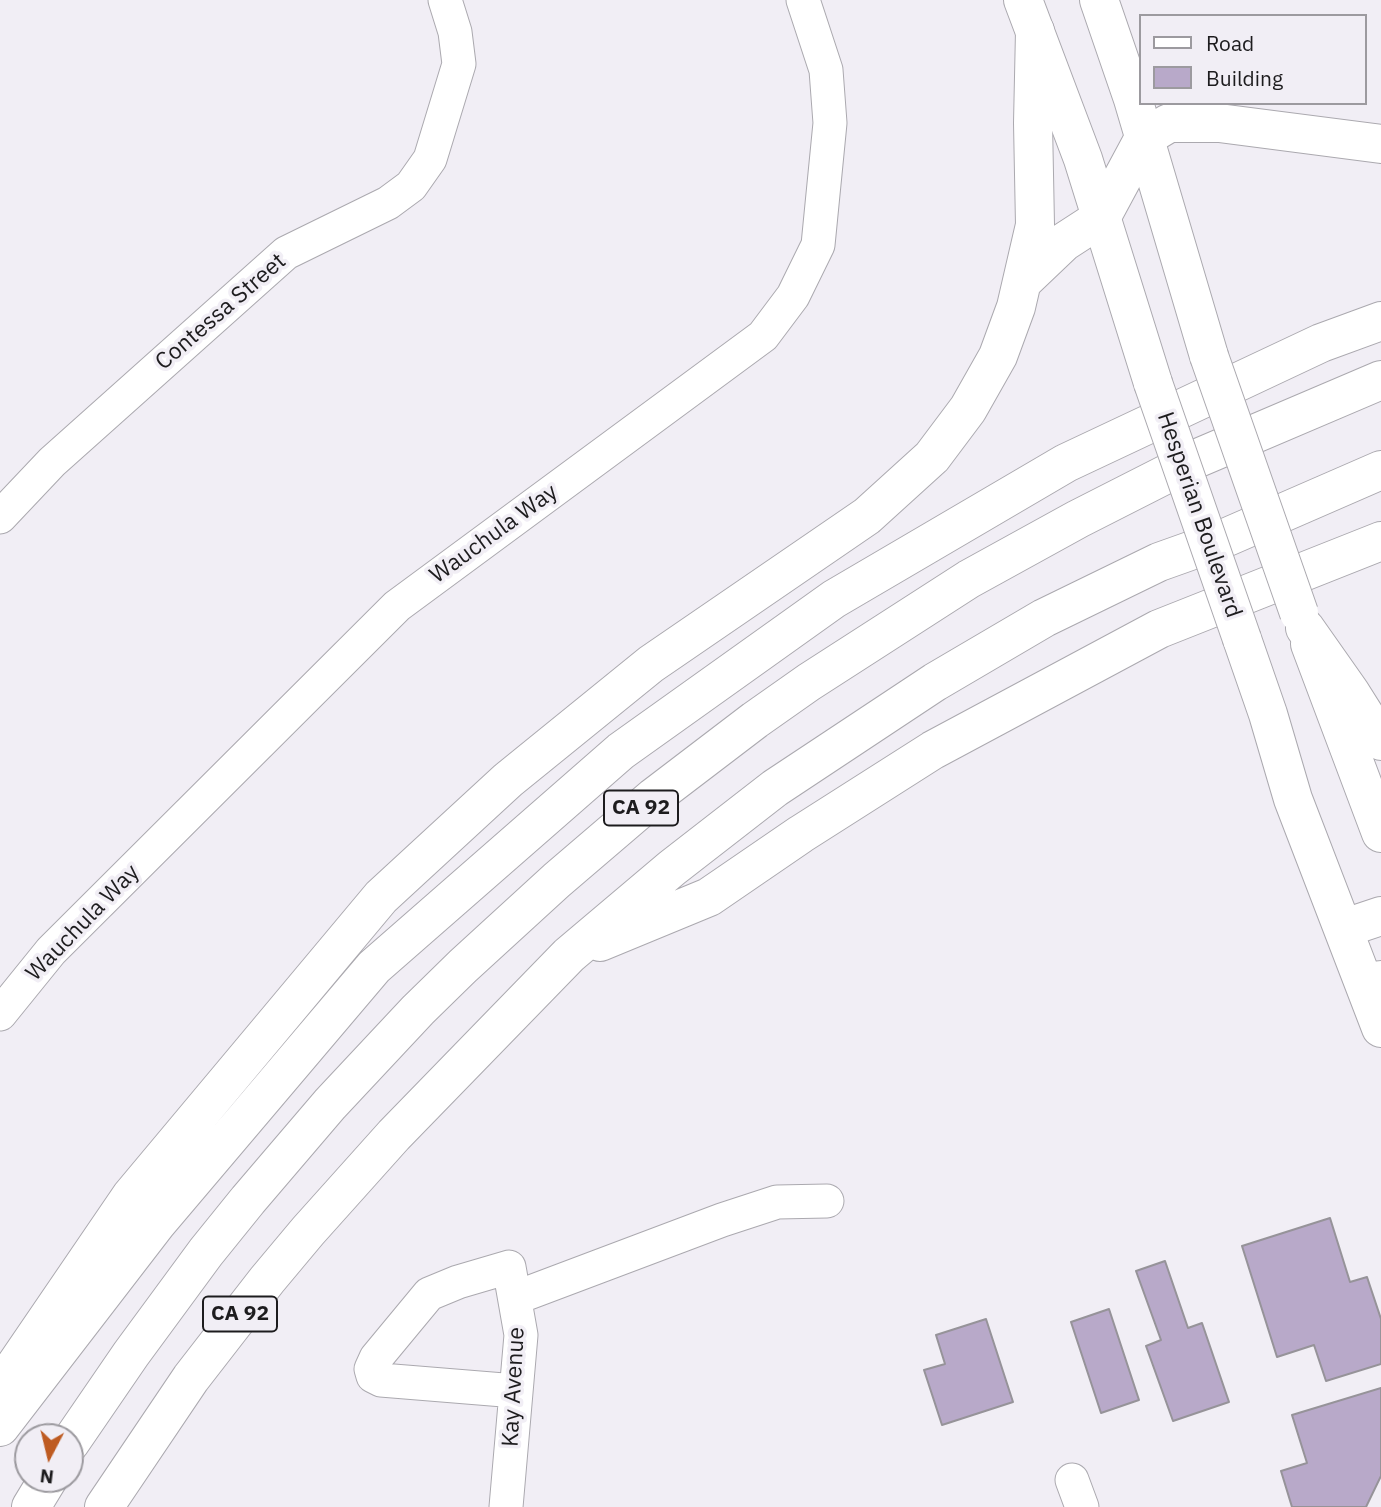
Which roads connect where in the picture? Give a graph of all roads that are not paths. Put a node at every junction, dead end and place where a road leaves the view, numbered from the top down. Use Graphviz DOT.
graph roads {
  1 [pos="445,0"];
  2 [pos="803,0"];
  3 [pos="1100,0"];
  4 [pos="1029,15"];
  5 [pos="1144,138"];
  6 [pos="1381,144"];
  7 [pos="1101,218"];
  8 [pos="1022,282"];
  9 [pos="1381,321"];
  10 [pos="1381,380"];
  11 [pos="1381,470"];
  12 [pos="0,517"];
  13 [pos="1381,541"];
  14 [pos="1302,620"];
  15 [pos="1381,741"];
  16 [pos="1381,833"];
  17 [pos="1381,916"];
  18 [pos="1345,929"];
  19 [pos="569,955"];
  20 [pos="1373,982"];
  21 [pos="0,1014"];
  22 [pos="1381,1027"];
  23 [pos="827,1201"];
  24 [pos="512,1282"];
  25 [pos="0,1390"];
  26 [pos="516,1391"];
  27 [pos="84,1423"];
  28 [pos="0,1427"];
  29 [pos="104,1507"];
  30 [pos="506,1507"];
  1 -- 12 [label="street, Contessa Street"];
  2 -- 21 [label="street, Wauchula Way"];
  3 -- 5 [label="main road"];
  4 -- 7 [label="main road, Hesperian Boulevard"];
  4 -- 8 [label="main road"];
  5 -- 6 [label="main road"];
  5 -- 7 [label="main road"];
  5 -- 14 [label="main road, bridge"];
  7 -- 8 [label="main road"];
  7 -- 18 [label="main road, Hesperian Boulevard, bridge"];
  8 -- 25 [label="main road"];
  9 -- 28 [label="main road"];
  10 -- 27 [label="main road, CA 92"];
  11 -- 19 [label="main road, CA 92"];
  13 -- 19 [label="main road"];
  14 -- 15 [label="main road"];
  14 -- 16 [label="main road"];
  17 -- 18 [label="main road"];
  18 -- 20 [label="main road, Hesperian Boulevard"];
  19 -- 29 [label="main road, CA 92"];
  20 -- 22 [label="main road, Hesperian Boulevard"];
  23 -- 24 [label="street"];
  24 -- 26 [label="street, Kay Avenue"];
  24 -- 26 [label="street"];
  26 -- 30 [label="street, Kay Avenue"];
}
